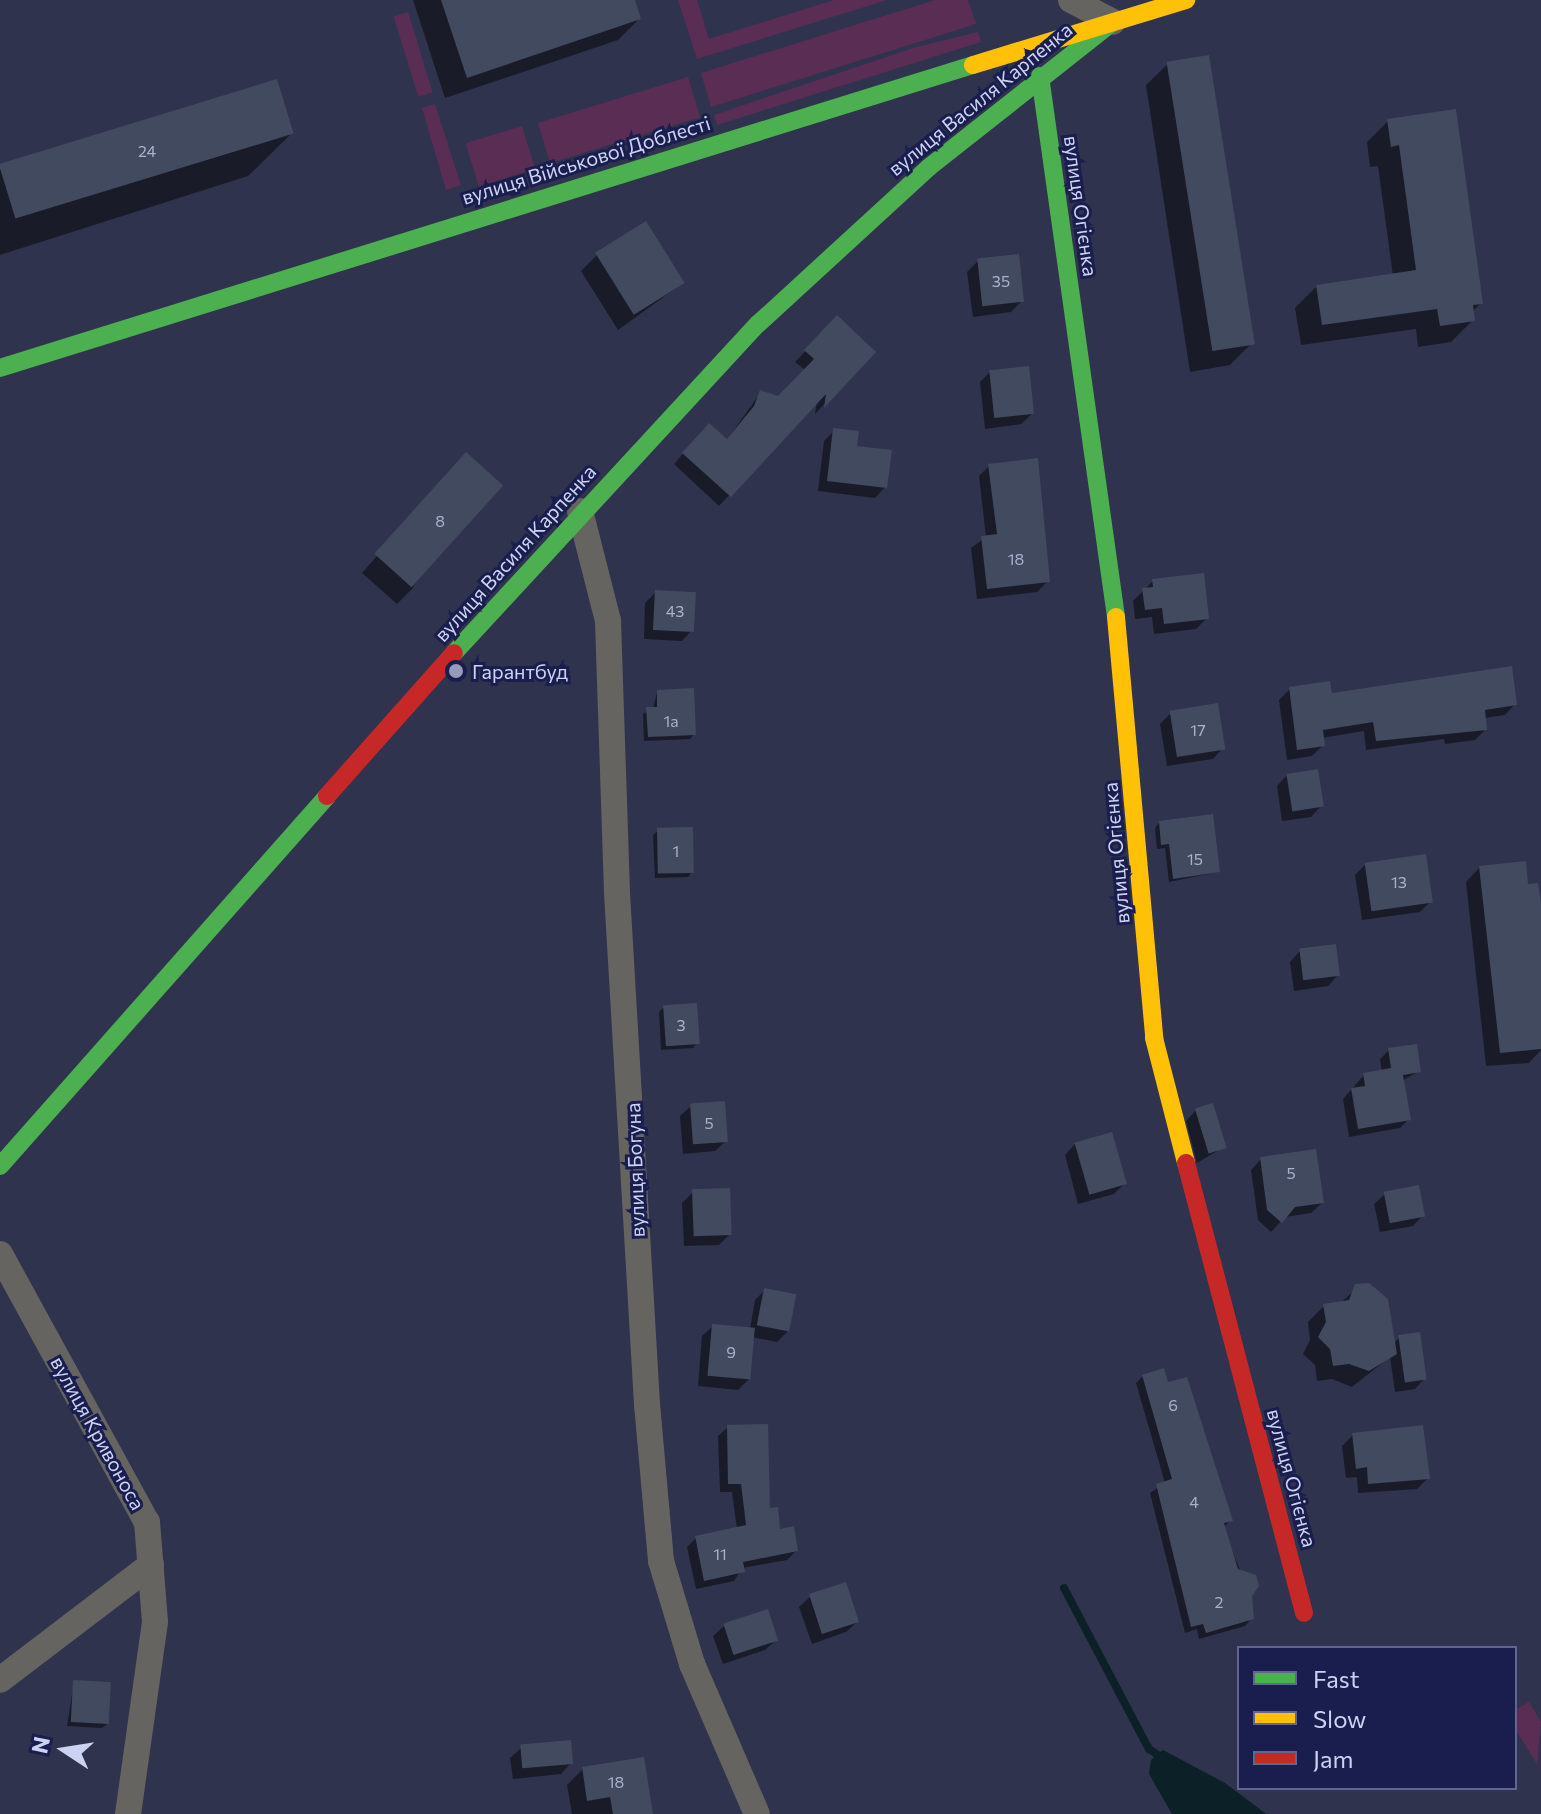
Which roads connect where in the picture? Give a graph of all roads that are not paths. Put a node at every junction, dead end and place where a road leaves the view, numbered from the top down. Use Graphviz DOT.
graph roads {
  1 [pos="1071,0"];
  2 [pos="1186,0"];
  3 [pos="1113,22"];
  4 [pos="1040,76"];
  5 [pos="0,368"];
  6 [pos="580,511"];
  7 [pos="0,1166"];
  8 [pos="0,1254"];
  9 [pos="151,1565"];
  10 [pos="1304,1613"];
  11 [pos="0,1680"];
  12 [pos="128,1814"];
  13 [pos="757,1814"];
  1 -- 3 [label="street"];
  2 -- 3 [label="street, вулиця Військової Доблесті"];
  3 -- 4 [label="street, вулиця Василя Карпенка"];
  3 -- 5 [label="street, вулиця Військової Доблесті"];
  4 -- 6 [label="street, вулиця Василя Карпенка"];
  4 -- 10 [label="street, вулиця Огієнка"];
  6 -- 7 [label="street, вулиця Василя Карпенка"];
  6 -- 13 [label="street, вулиця Богуна"];
  8 -- 9 [label="street, вулиця Кривоноса"];
  9 -- 11 [label="street"];
  9 -- 12 [label="street, вулиця Кривоноса"];
}
